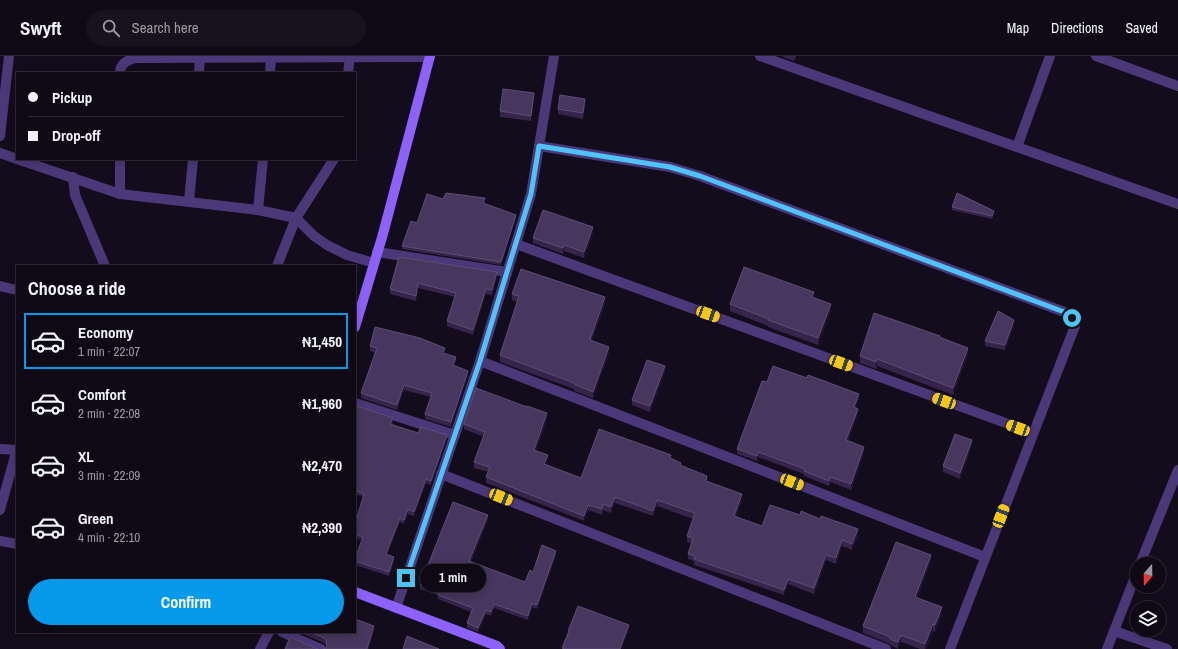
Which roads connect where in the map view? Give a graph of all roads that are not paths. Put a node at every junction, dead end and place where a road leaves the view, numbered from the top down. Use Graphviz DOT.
graph roads {
  1 [pos="9,56"];
  2 [pos="430,56"];
  3 [pos="554,56"];
  4 [pos="760,56"];
  5 [pos="1050,56"];
  6 [pos="1096,56"];
  7 [pos="188,57"];
  8 [pos="200,57"];
  9 [pos="271,57"];
  10 [pos="350,57"];
  11 [pos="120,72"];
  12 [pos="199,72"];
  13 [pos="270,72"];
  14 [pos="348,72"];
  15 [pos="3,85"];
  16 [pos="1178,86"];
  17 [pos="0,136"];
  18 [pos="539,146"];
  19 [pos="1016,148"];
  20 [pos="0,153"];
  21 [pos="16,159"];
  22 [pos="20,160"];
  23 [pos="120,160"];
  24 [pos="193,160"];
  25 [pos="263,160"];
  26 [pos="333,160"];
  27 [pos="73,177"];
  28 [pos="120,194"];
  29 [pos="189,201"];
  30 [pos="1178,204"];
  31 [pos="258,210"];
  32 [pos="296,218"];
  33 [pos="516,244"];
  34 [pos="377,252"];
  35 [pos="374,263"];
  36 [pos="105,265"];
  37 [pos="277,265"];
  38 [pos="507,272"];
  39 [pos="0,286"];
  40 [pos="16,290"];
  41 [pos="356,324"];
  42 [pos="480,361"];
  43 [pos="356,403"];
  44 [pos="1033,433"];
  45 [pos="455,435"];
  46 [pos="0,449"];
  47 [pos="16,450"];
  48 [pos="16,454"];
  49 [pos="1178,470"];
  50 [pos="441,474"];
  51 [pos="0,510"];
  52 [pos="0,541"];
  53 [pos="16,544"];
  54 [pos="985,557"];
  55 [pos="1143,557"];
  56 [pos="1130,590"];
  57 [pos="356,592"];
  58 [pos="396,608"];
  59 [pos="1114,631"];
  60 [pos="268,633"];
  61 [pos="284,633"];
  62 [pos="260,649"];
  63 [pos="321,649"];
  64 [pos="500,649"];
  65 [pos="886,649"];
  66 [pos="950,649"];
  67 [pos="1107,649"];
  68 [pos="1167,649"];
  1 -- 15 [label="street"];
  2 -- 10 [label="street"];
  2 -- 34 [label="street"];
  3 -- 18 [label="street"];
  4 -- 19 [label="street"];
  5 -- 19 [label="street"];
  6 -- 16 [label="street"];
  7 -- 8 [label="street"];
  7 -- 11 [label="street"];
  8 -- 9 [label="street"];
  8 -- 12 [label="street"];
  9 -- 10 [label="street"];
  9 -- 13 [label="street"];
  10 -- 14 [label="street"];
  15 -- 17 [label="street"];
  18 -- 33 [label="street"];
  18 -- 44 [label="street"];
  19 -- 30 [label="street"];
  20 -- 21 [label="street"];
  22 -- 27 [label="street"];
  23 -- 28 [label="street"];
  24 -- 29 [label="street"];
  25 -- 31 [label="street"];
  26 -- 32 [label="street"];
  27 -- 28 [label="street"];
  27 -- 36 [label="street"];
  28 -- 29 [label="street"];
  29 -- 31 [label="street"];
  31 -- 32 [label="street"];
  32 -- 35 [label="street"];
  32 -- 37 [label="street"];
  33 -- 38 [label="street"];
  33 -- 44 [label="street"];
  34 -- 35 [label="street"];
  34 -- 38 [label="street"];
  35 -- 41 [label="street"];
  38 -- 42 [label="street"];
  39 -- 40 [label="street"];
  42 -- 45 [label="street"];
  42 -- 54 [label="street"];
  43 -- 45 [label="street"];
  44 -- 54 [label="street"];
  45 -- 50 [label="street"];
  46 -- 47 [label="street"];
  48 -- 51 [label="street"];
  49 -- 55 [label="street"];
  50 -- 58 [label="street"];
  50 -- 65 [label="street"];
  52 -- 53 [label="street"];
  54 -- 66 [label="street"];
  56 -- 59 [label="street"];
  57 -- 58 [label="street"];
  58 -- 64 [label="street"];
  59 -- 67 [label="street"];
  59 -- 68 [label="street"];
  60 -- 62 [label="street"];
  61 -- 63 [label="street"];
}
